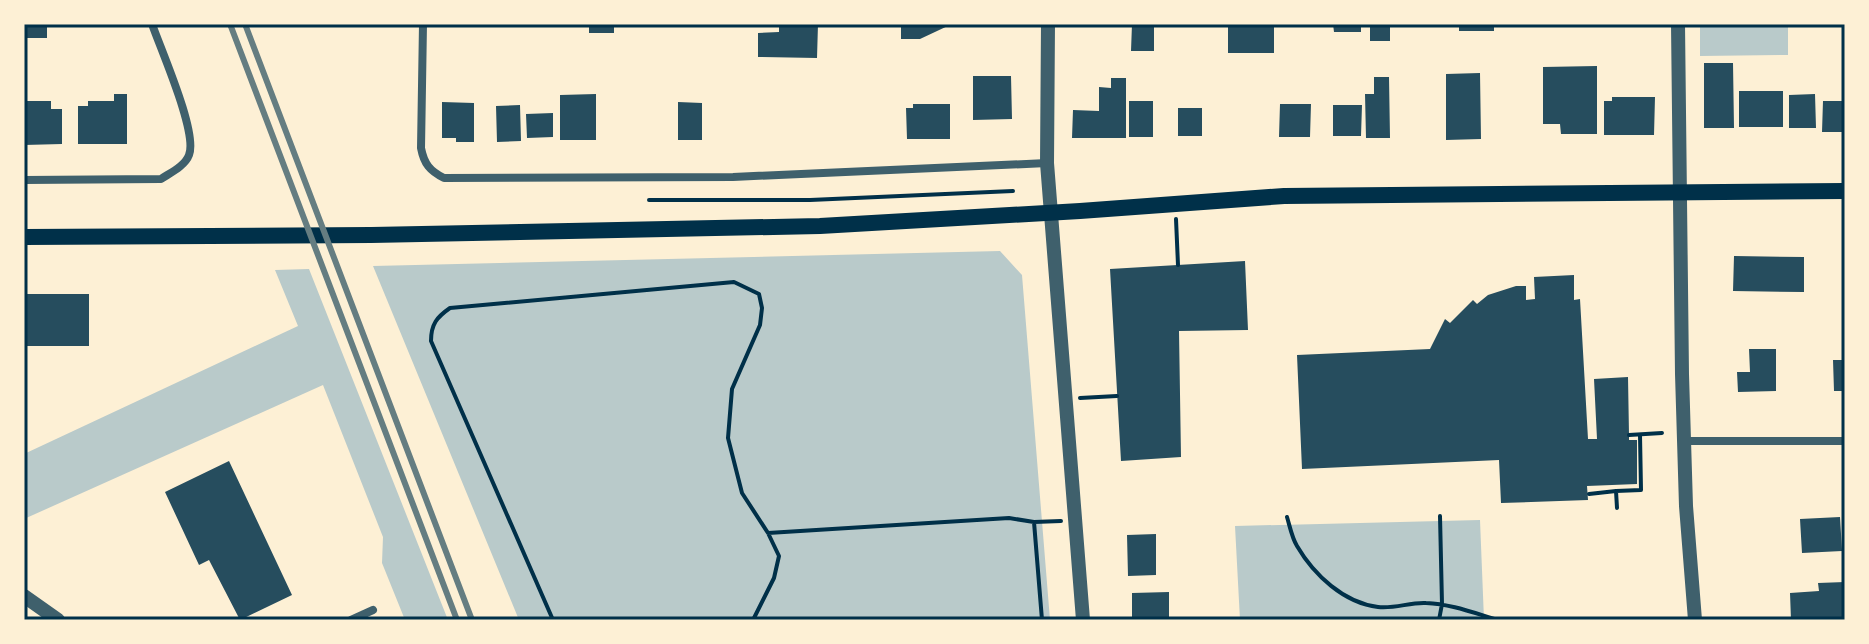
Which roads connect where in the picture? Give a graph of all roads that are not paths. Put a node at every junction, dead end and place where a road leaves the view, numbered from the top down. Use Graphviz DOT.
graph roads {
  1 [pos="152,24"];
  2 [pos="423,24"];
  3 [pos="1048,24"];
  4 [pos="1678,24"];
  5 [pos="1047,163"];
  6 [pos="24,180"];
  7 [pos="1845,191"];
  8 [pos="1682,193"];
  9 [pos="1051,213"];
  10 [pos="24,237"];
  11 [pos="1685,441"];
  12 [pos="1845,441"];
  13 [pos="24,596"];
  14 [pos="373,610"];
  15 [pos="58,620"];
  16 [pos="351,620"];
  17 [pos="1083,620"];
  18 [pos="1695,620"];
  1 -- 6 [label="street"];
  2 -- 5 [label="street"];
  3 -- 5 [label="street"];
  4 -- 8 [label="street"];
  5 -- 9 [label="street"];
  7 -- 8 [label="main road"];
  8 -- 9 [label="main road"];
  8 -- 11 [label="street"];
  9 -- 10 [label="main road"];
  9 -- 17 [label="street"];
  11 -- 12 [label="street"];
  11 -- 18 [label="street"];
  13 -- 15 [label="street"];
  14 -- 16 [label="street"];
}
